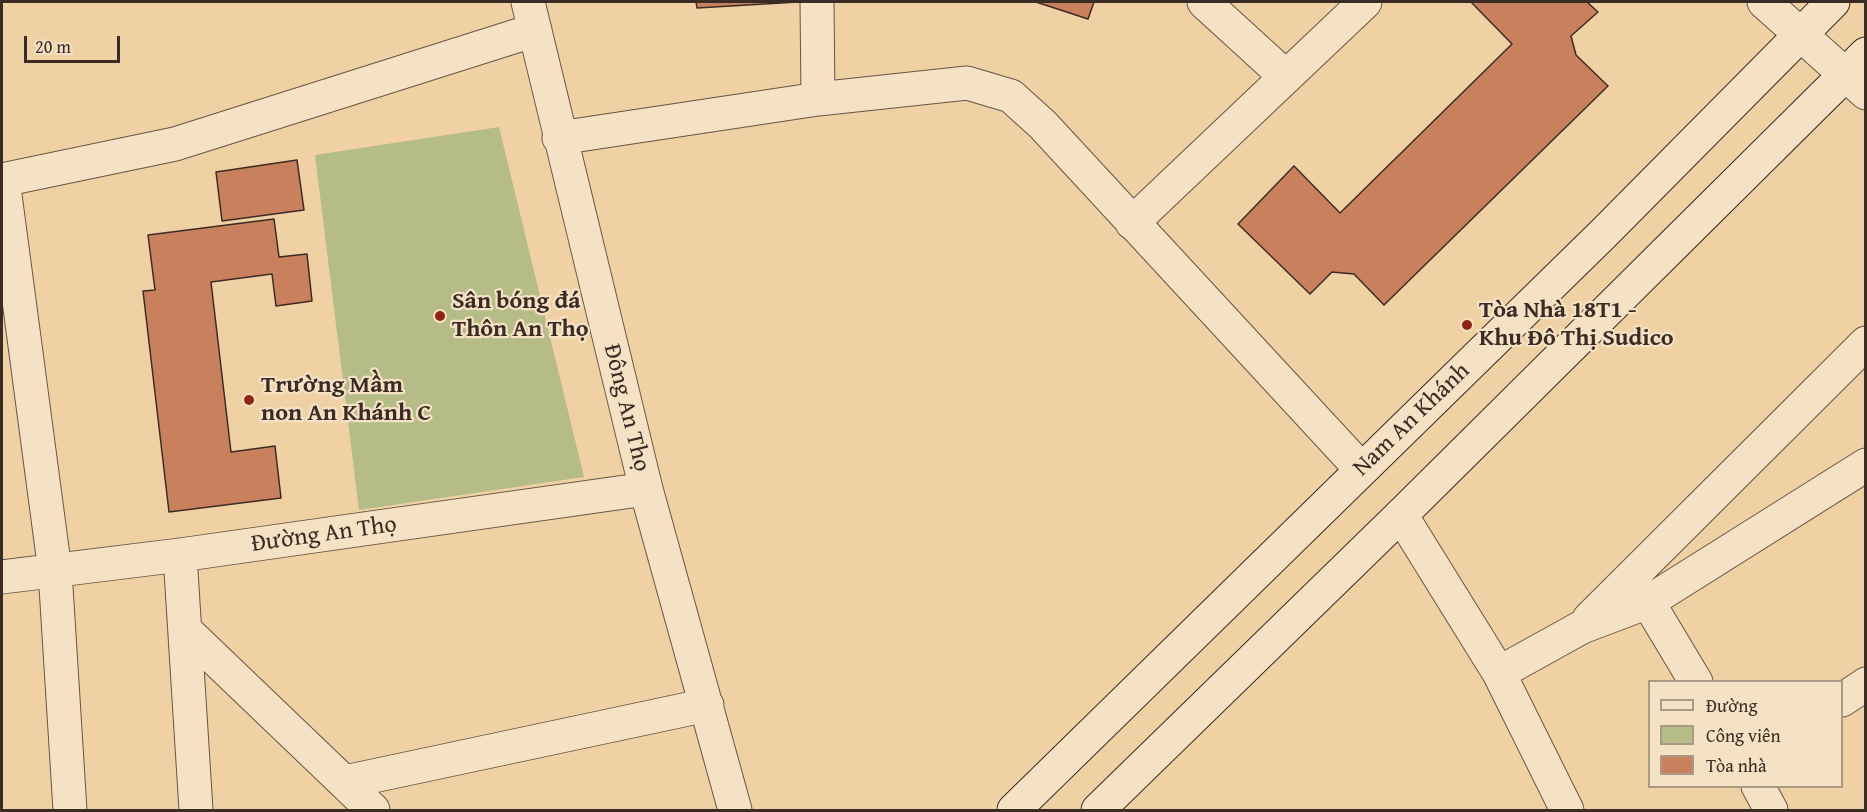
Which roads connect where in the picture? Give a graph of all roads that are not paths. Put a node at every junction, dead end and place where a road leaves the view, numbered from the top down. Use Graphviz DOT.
graph roads {
  1 [pos="817,2"];
  2 [pos="1204,2"];
  3 [pos="1365,2"];
  4 [pos="1764,2"];
  5 [pos="1833,2"];
  6 [pos="532,16"];
  7 [pos="1802,33"];
  8 [pos="1858,74"];
  9 [pos="1285,76"];
  10 [pos="818,99"];
  11 [pos="559,138"];
  12 [pos="2,180"];
  13 [pos="1132,223"];
  14 [pos="1866,343"];
  15 [pos="1866,465"];
  16 [pos="1361,469"];
  17 [pos="646,489"];
  18 [pos="1401,515"];
  19 [pos="180,555"];
  20 [pos="55,571"];
  21 [pos="2,577"];
  22 [pos="1648,602"];
  23 [pos="1582,627"];
  24 [pos="185,630"];
  25 [pos="1499,673"];
  26 [pos="1695,680"];
  27 [pos="1866,684"];
  28 [pos="1843,699"];
  29 [pos="707,705"];
  30 [pos="345,782"];
  31 [pos="1759,788"];
  32 [pos="70,810"];
  33 [pos="196,810"];
  34 [pos="373,810"];
  35 [pos="735,810"];
  36 [pos="1014,810"];
  37 [pos="1098,810"];
  38 [pos="1567,810"];
  39 [pos="1772,810"];
  1 -- 10 [label="street"];
  2 -- 9 [label="street"];
  3 -- 9 [label="street"];
  4 -- 7 [label="street"];
  5 -- 7 [label="street, Nam An Khánh"];
  6 -- 11 [label="street, Đông An Thọ"];
  6 -- 12 [label="street"];
  7 -- 8 [label="street"];
  7 -- 16 [label="street, Nam An Khánh"];
  8 -- 18 [label="street"];
  9 -- 13 [label="street"];
  10 -- 11 [label="street"];
  10 -- 13 [label="street"];
  11 -- 17 [label="street, Đông An Thọ"];
  12 -- 20 [label="street"];
  13 -- 16 [label="street"];
  14 -- 23 [label="street"];
  15 -- 22 [label="street"];
  16 -- 36 [label="street, Nam An Khánh"];
  17 -- 19 [label="street, Đường An Thọ"];
  17 -- 29 [label="street, Đông An Thọ"];
  18 -- 25 [label="street"];
  18 -- 37 [label="street"];
  19 -- 20 [label="street, Đường An Thọ"];
  19 -- 24 [label="street"];
  20 -- 21 [label="street, Đường An Thọ"];
  20 -- 32 [label="street"];
  22 -- 23 [label="street"];
  22 -- 26 [label="street"];
  23 -- 25 [label="street"];
  24 -- 30 [label="street"];
  24 -- 33 [label="street"];
  25 -- 38 [label="street"];
  27 -- 28 [label="street"];
  29 -- 30 [label="street"];
  29 -- 35 [label="street, Đông An Thọ"];
  30 -- 34 [label="street"];
  31 -- 39 [label="street"];
}
